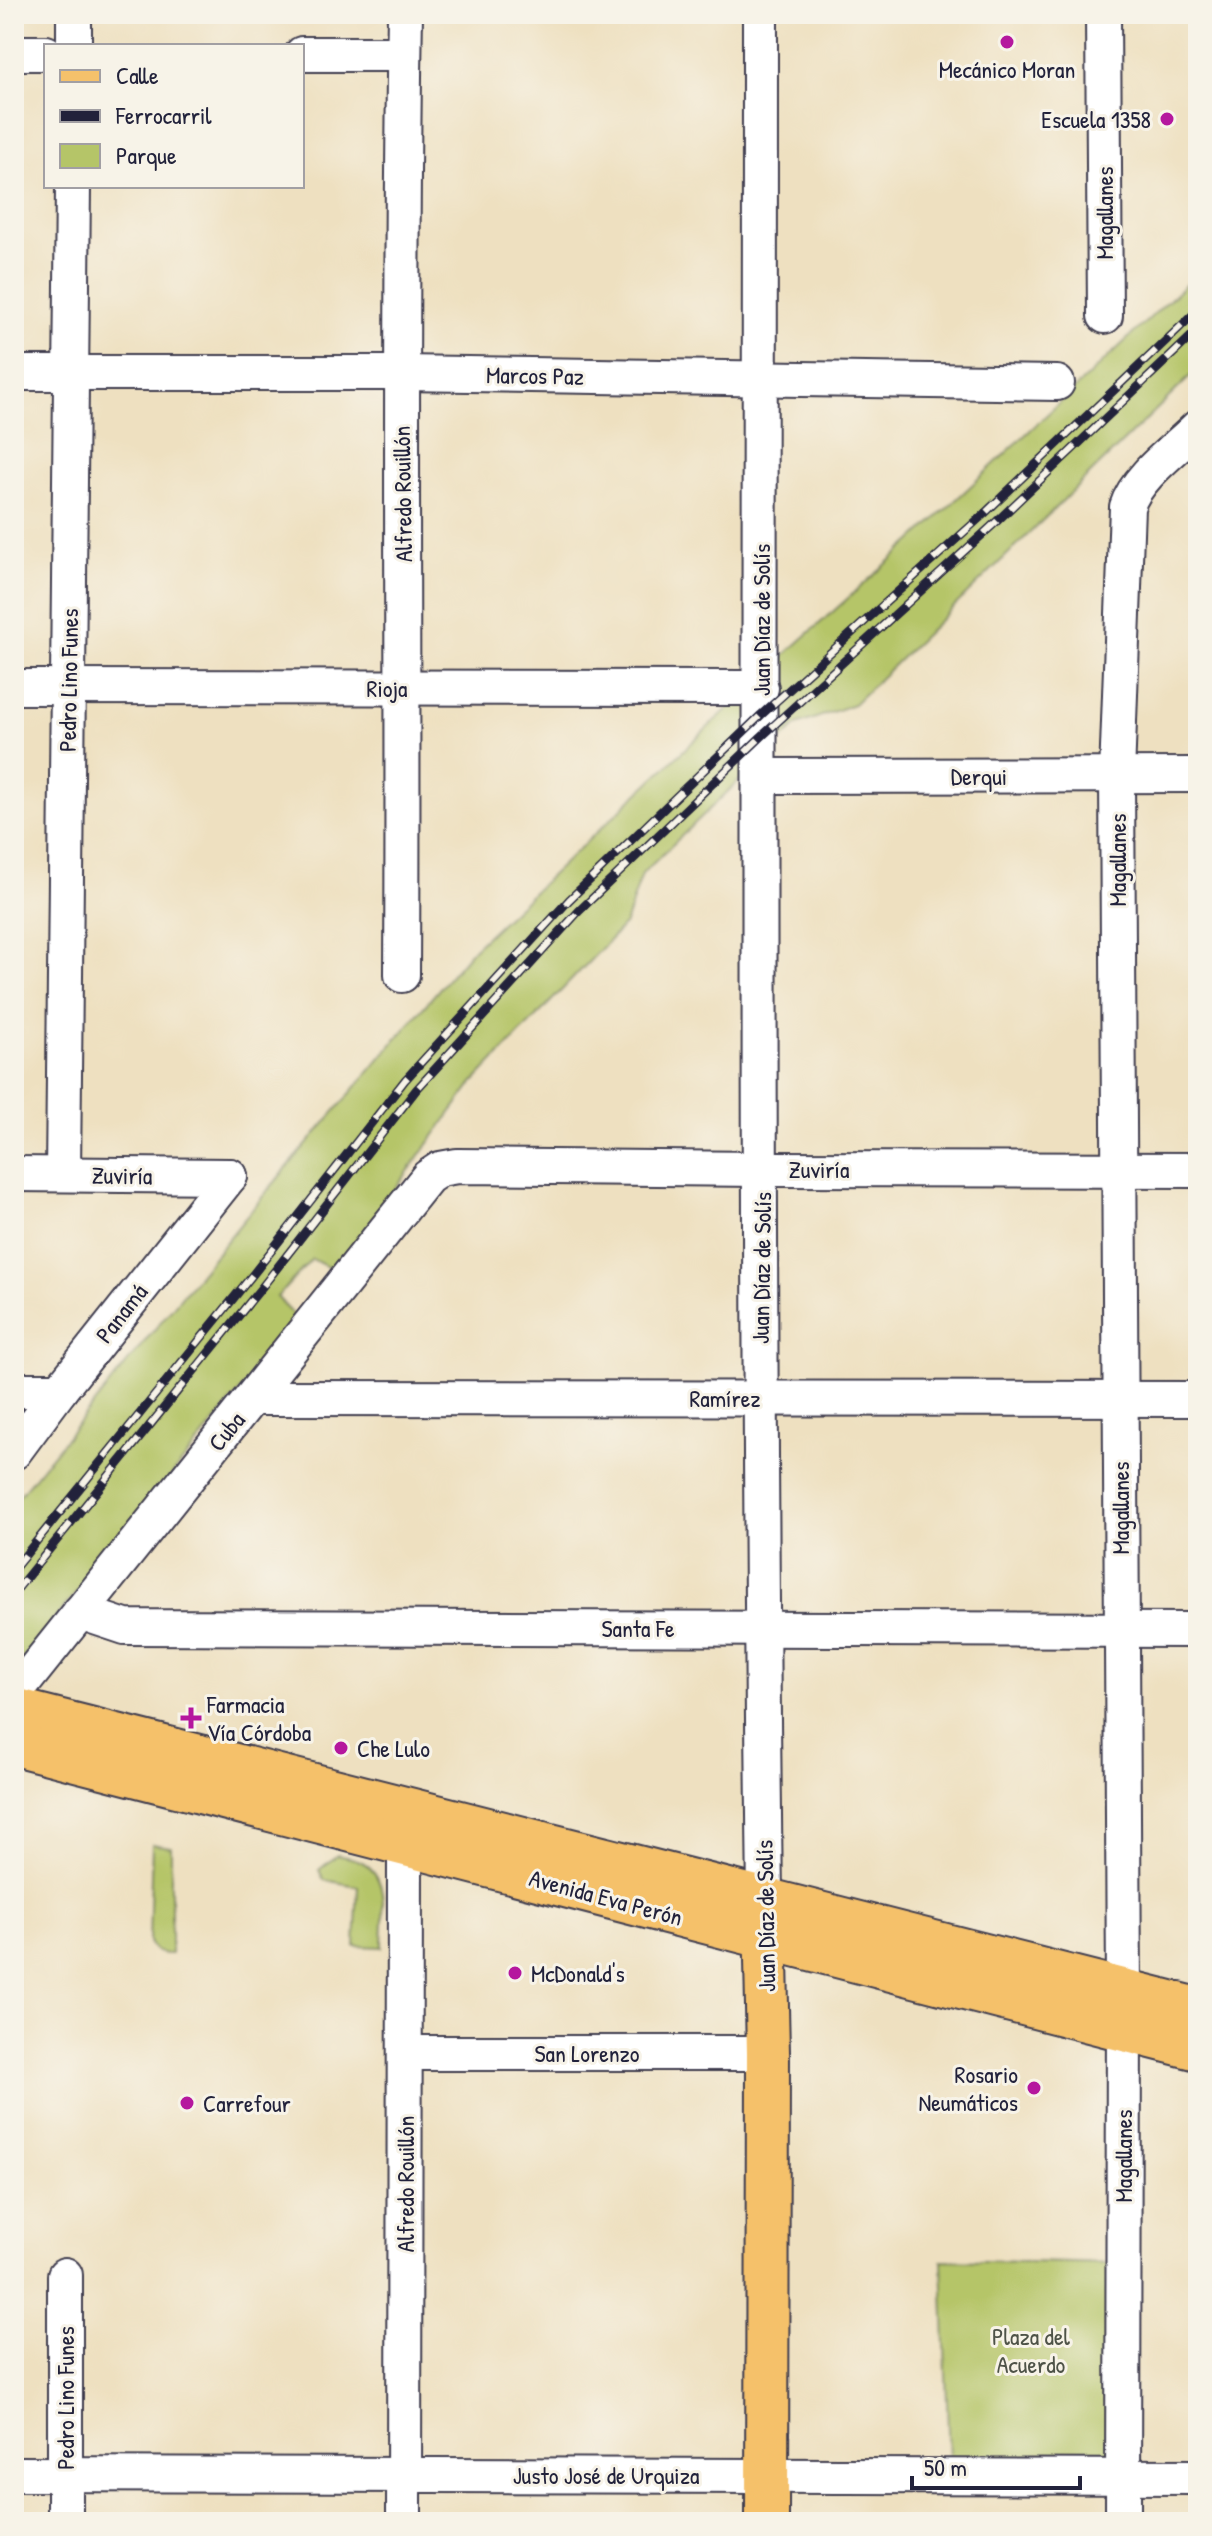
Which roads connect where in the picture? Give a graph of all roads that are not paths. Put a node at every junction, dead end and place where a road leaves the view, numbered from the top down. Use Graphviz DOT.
graph roads {
  1 [pos="74,14"];
  2 [pos="405,14"];
  3 [pos="760,14"];
  4 [pos="1103,14"];
  5 [pos="74,44"];
  6 [pos="14,53"];
  7 [pos="44,53"];
  8 [pos="304,54"];
  9 [pos="404,54"];
  10 [pos="73,188"];
  11 [pos="1105,316"];
  12 [pos="14,373"];
  13 [pos="71,373"];
  14 [pos="401,373"];
  15 [pos="760,379"];
  16 [pos="1057,383"];
  17 [pos="1198,427"];
  18 [pos="14,687"];
  19 [pos="68,688"];
  20 [pos="404,688"];
  21 [pos="761,688"];
  22 [pos="1117,775"];
  23 [pos="1198,775"];
  24 [pos="761,776"];
  25 [pos="402,975"];
  26 [pos="440,1169"];
  27 [pos="762,1169"];
  28 [pos="1118,1170"];
  29 [pos="1198,1170"];
  30 [pos="14,1174"];
  31 [pos="63,1174"];
  32 [pos="230,1176"];
  33 [pos="14,1390"];
  34 [pos="60,1390"];
  35 [pos="253,1398"];
  36 [pos="760,1398"];
  37 [pos="1120,1399"];
  38 [pos="1198,1399"];
  39 [pos="14,1452"];
  40 [pos="80,1612"];
  41 [pos="762,1629"];
  42 [pos="1121,1630"];
  43 [pos="1198,1630"];
  44 [pos="14,1695"];
  45 [pos="14,1709"];
  46 [pos="14,1744"];
  47 [pos="405,1845"];
  48 [pos="765,1919"];
  49 [pos="1198,2009"];
  50 [pos="1124,2010"];
  51 [pos="1198,2049"];
  52 [pos="406,2053"];
  53 [pos="768,2053"];
  54 [pos="65,2275"];
  55 [pos="14,2474"];
  56 [pos="65,2474"];
  57 [pos="404,2475"];
  58 [pos="767,2476"];
  59 [pos="1123,2477"];
  60 [pos="1198,2477"];
  61 [pos="65,2522"];
  62 [pos="404,2522"];
  63 [pos="767,2522"];
  64 [pos="1123,2522"];
  1 -- 5 [label="street"];
  2 -- 9 [label="street, Alfredo Rouillón"];
  3 -- 15 [label="street, Juan Díaz de Solís"];
  4 -- 11 [label="street, Magallanes"];
  6 -- 7 [label="street"];
  8 -- 9 [label="street"];
  9 -- 14 [label="street, Alfredo Rouillón"];
  10 -- 13 [label="street, Pedro Lino Funes"];
  12 -- 13 [label="street, Marcos Paz"];
  13 -- 14 [label="street, Marcos Paz"];
  13 -- 19 [label="street, Pedro Lino Funes"];
  14 -- 15 [label="street, Marcos Paz"];
  14 -- 20 [label="street, Alfredo Rouillón"];
  15 -- 16 [label="street, Marcos Paz"];
  15 -- 21 [label="street, Juan Díaz de Solís"];
  17 -- 22 [label="street, Magallanes"];
  18 -- 19 [label="street, Rioja"];
  19 -- 20 [label="street, Rioja"];
  19 -- 31 [label="street, Pedro Lino Funes"];
  20 -- 21 [label="street, Rioja"];
  20 -- 25 [label="street, Alfredo Rouillón"];
  21 -- 24 [label="street, Juan Díaz de Solís"];
  22 -- 23 [label="street, Derqui"];
  22 -- 24 [label="street, Derqui"];
  22 -- 28 [label="street, Magallanes"];
  24 -- 27 [label="street, Juan Díaz de Solís"];
  26 -- 27 [label="street, Zuviría"];
  26 -- 35 [label="street, Cuba"];
  27 -- 28 [label="street, Zuviría"];
  27 -- 36 [label="street, Juan Díaz de Solís"];
  28 -- 29 [label="street, Zuviría"];
  28 -- 37 [label="street, Magallanes"];
  30 -- 31 [label="street, Zuviría"];
  31 -- 32 [label="street, Zuviría"];
  32 -- 34 [label="street, Panamá"];
  33 -- 34 [label="street"];
  34 -- 39 [label="street, Panamá"];
  35 -- 36 [label="street, Ramírez"];
  35 -- 40 [label="street, Cuba"];
  36 -- 37 [label="street, Ramírez"];
  36 -- 41 [label="street, Juan Díaz de Solís"];
  37 -- 38 [label="street, Ramírez"];
  37 -- 42 [label="street, Magallanes"];
  40 -- 41 [label="street, Santa Fe"];
  40 -- 44 [label="street, Cuba"];
  41 -- 42 [label="street, Santa Fe"];
  41 -- 48 [label="street, Juan Díaz de Solís"];
  42 -- 43 [label="street, Santa Fe"];
  42 -- 50 [label="street, Magallanes"];
  45 -- 48 [label="main road, Avenida Eva Perón"];
  46 -- 47 [label="main road, Avenida Eva Perón"];
  47 -- 48 [label="main road, Avenida Eva Perón"];
  47 -- 52 [label="street, Alfredo Rouillón"];
  48 -- 50 [label="main road, Avenida Eva Perón"];
  48 -- 53 [label="main road, Juan Díaz de Solís"];
  49 -- 50 [label="main road, Avenida Eva Perón"];
  50 -- 51 [label="main road, Avenida Eva Perón"];
  50 -- 59 [label="street, Magallanes"];
  52 -- 53 [label="street, San Lorenzo"];
  52 -- 57 [label="street, Alfredo Rouillón"];
  53 -- 58 [label="main road, Juan Díaz de Solís"];
  54 -- 56 [label="street, Pedro Lino Funes"];
  55 -- 56 [label="street, Justo José de Urquiza"];
  56 -- 57 [label="street, Justo José de Urquiza"];
  56 -- 61 [label="street, Pedro Lino Funes"];
  57 -- 58 [label="street, Justo José de Urquiza"];
  57 -- 62 [label="street, Alfredo Rouillón"];
  58 -- 59 [label="street, Justo José de Urquiza"];
  58 -- 63 [label="main road, Juan Díaz de Solís"];
  59 -- 60 [label="street, Justo José de Urquiza"];
  59 -- 64 [label="street, Magallanes"];
}
